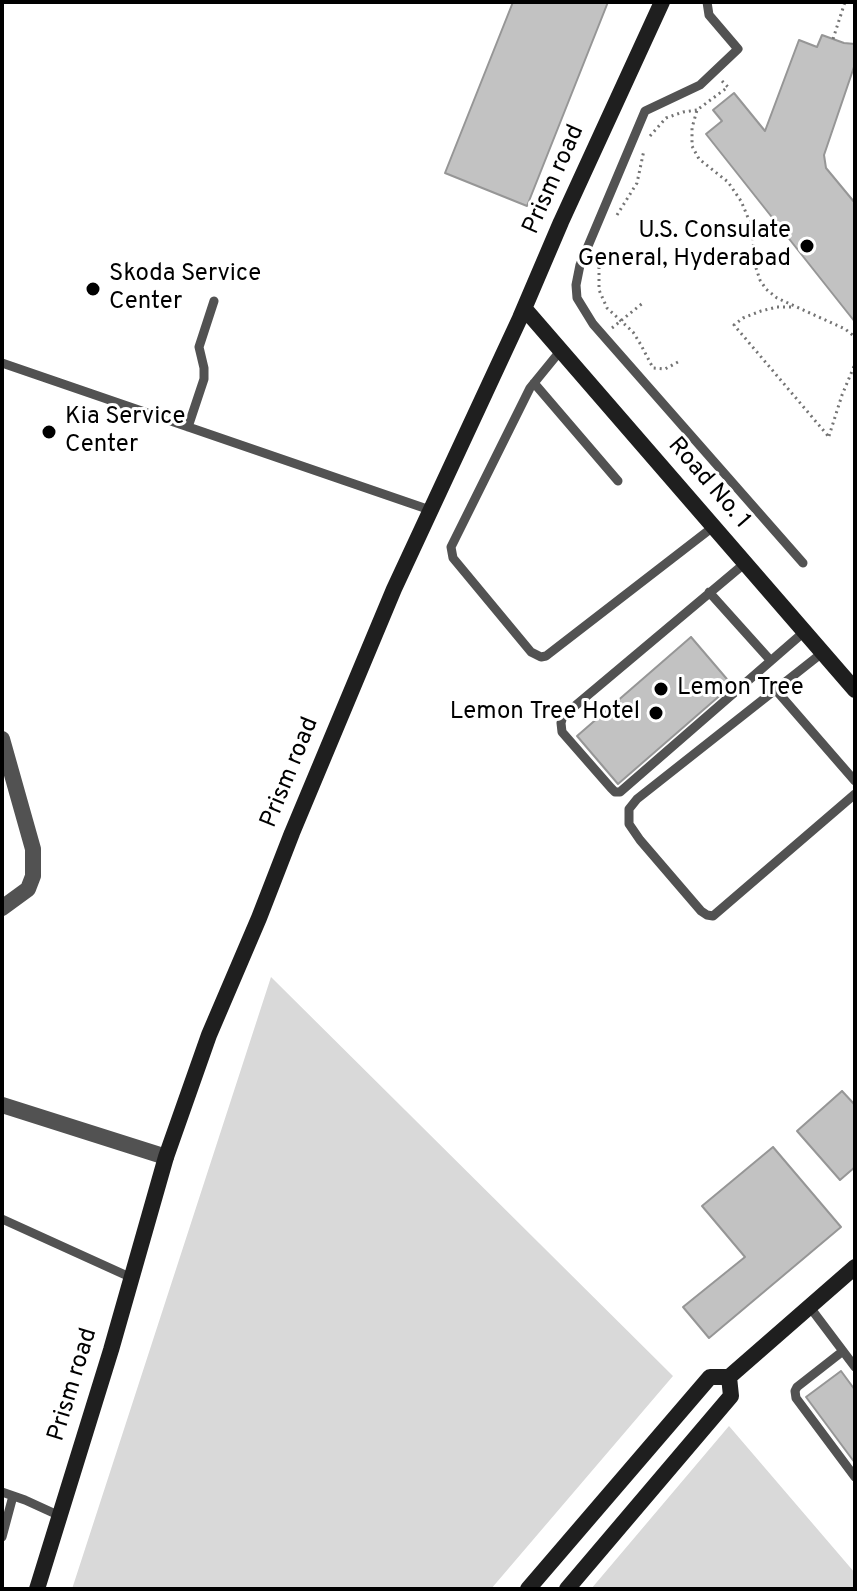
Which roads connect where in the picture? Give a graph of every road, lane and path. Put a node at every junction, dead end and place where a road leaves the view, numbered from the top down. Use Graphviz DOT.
graph roads {
  1 [pos="662,2"];
  2 [pos="707,2"];
  3 [pos="845,2"];
  4 [pos="833,39"];
  5 [pos="715,71"];
  6 [pos="697,110"];
  7 [pos="648,139"];
  8 [pos="644,150"];
  9 [pos="613,223"];
  10 [pos="599,253"];
  11 [pos="214,301"];
  12 [pos="644,302"];
  13 [pos="793,307"];
  14 [pos="524,308"];
  15 [pos="620,321"];
  16 [pos="604,336"];
  17 [pos="855,337"];
  18 [pos="561,350"];
  19 [pos="678,362"];
  20 [pos="2,363"];
  21 [pos="855,364"];
  22 [pos="534,383"];
  23 [pos="188,427"];
  24 [pos="618,481"];
  25 [pos="430,510"];
  26 [pos="713,527"];
  27 [pos="803,563"];
  28 [pos="744,564"];
  29 [pos="709,592"];
  30 [pos="804,632"];
  31 [pos="822,653"];
  32 [pos="771,661"];
  33 [pos="775,689"];
  34 [pos="855,690"];
  35 [pos="2,739"];
  36 [pos="855,781"];
  37 [pos="855,794"];
  38 [pos="2,908"];
  39 [pos="2,1105"];
  40 [pos="166,1157"];
  41 [pos="2,1219"];
  42 [pos="855,1267"];
  43 [pos="132,1278"];
  44 [pos="809,1306"];
  45 [pos="843,1351"];
  46 [pos="855,1367"];
  47 [pos="729,1377"];
  48 [pos="855,1477"];
  49 [pos="2,1492"];
  50 [pos="13,1496"];
  51 [pos="60,1516"];
  52 [pos="2,1537"];
  53 [pos="37,1589"];
  54 [pos="528,1589"];
  55 [pos="567,1589"];
  1 -- 14 [label="street, Prism road"];
  2 -- 5 [label="lane"];
  3 -- 4 [label="path"];
  5 -- 6 [label="path"];
  5 -- 16 [label="lane"];
  6 -- 7 [label="path"];
  6 -- 13 [label="path"];
  8 -- 9 [label="path"];
  10 -- 15 [label="path"];
  11 -- 23 [label="lane"];
  12 -- 15 [label="path"];
  13 -- 17 [label="path"];
  13 -- 21 [label="path"];
  14 -- 18 [label="street, Road No. 1"];
  14 -- 25 [label="street, Prism road"];
  15 -- 16 [label="path"];
  15 -- 19 [label="path"];
  16 -- 27 [label="lane"];
  18 -- 22 [label="lane"];
  18 -- 26 [label="street, Road No. 1"];
  20 -- 23 [label="lane"];
  22 -- 24 [label="lane"];
  22 -- 26 [label="lane"];
  23 -- 25 [label="lane"];
  25 -- 40 [label="street, Prism road"];
  26 -- 28 [label="street, Road No. 1"];
  28 -- 29 [label="lane"];
  28 -- 30 [label="street, Road No. 1"];
  29 -- 32 [label="lane"];
  29 -- 32 [label="lane"];
  30 -- 31 [label="street, Road No. 1"];
  30 -- 32 [label="lane"];
  31 -- 33 [label="lane"];
  31 -- 34 [label="street, Road No. 1"];
  33 -- 36 [label="lane"];
  33 -- 37 [label="lane"];
  35 -- 38 [label="street"];
  39 -- 40 [label="street"];
  40 -- 43 [label="street, Prism road"];
  41 -- 43 [label="lane"];
  42 -- 44 [label="street"];
  43 -- 51 [label="street, Prism road"];
  44 -- 45 [label="lane"];
  44 -- 47 [label="street"];
  45 -- 46 [label="lane"];
  45 -- 48 [label="lane"];
  47 -- 54 [label="street"];
  47 -- 55 [label="street"];
  49 -- 50 [label="lane"];
  50 -- 51 [label="lane"];
  50 -- 52 [label="lane"];
  51 -- 53 [label="street, Prism road"];
}
